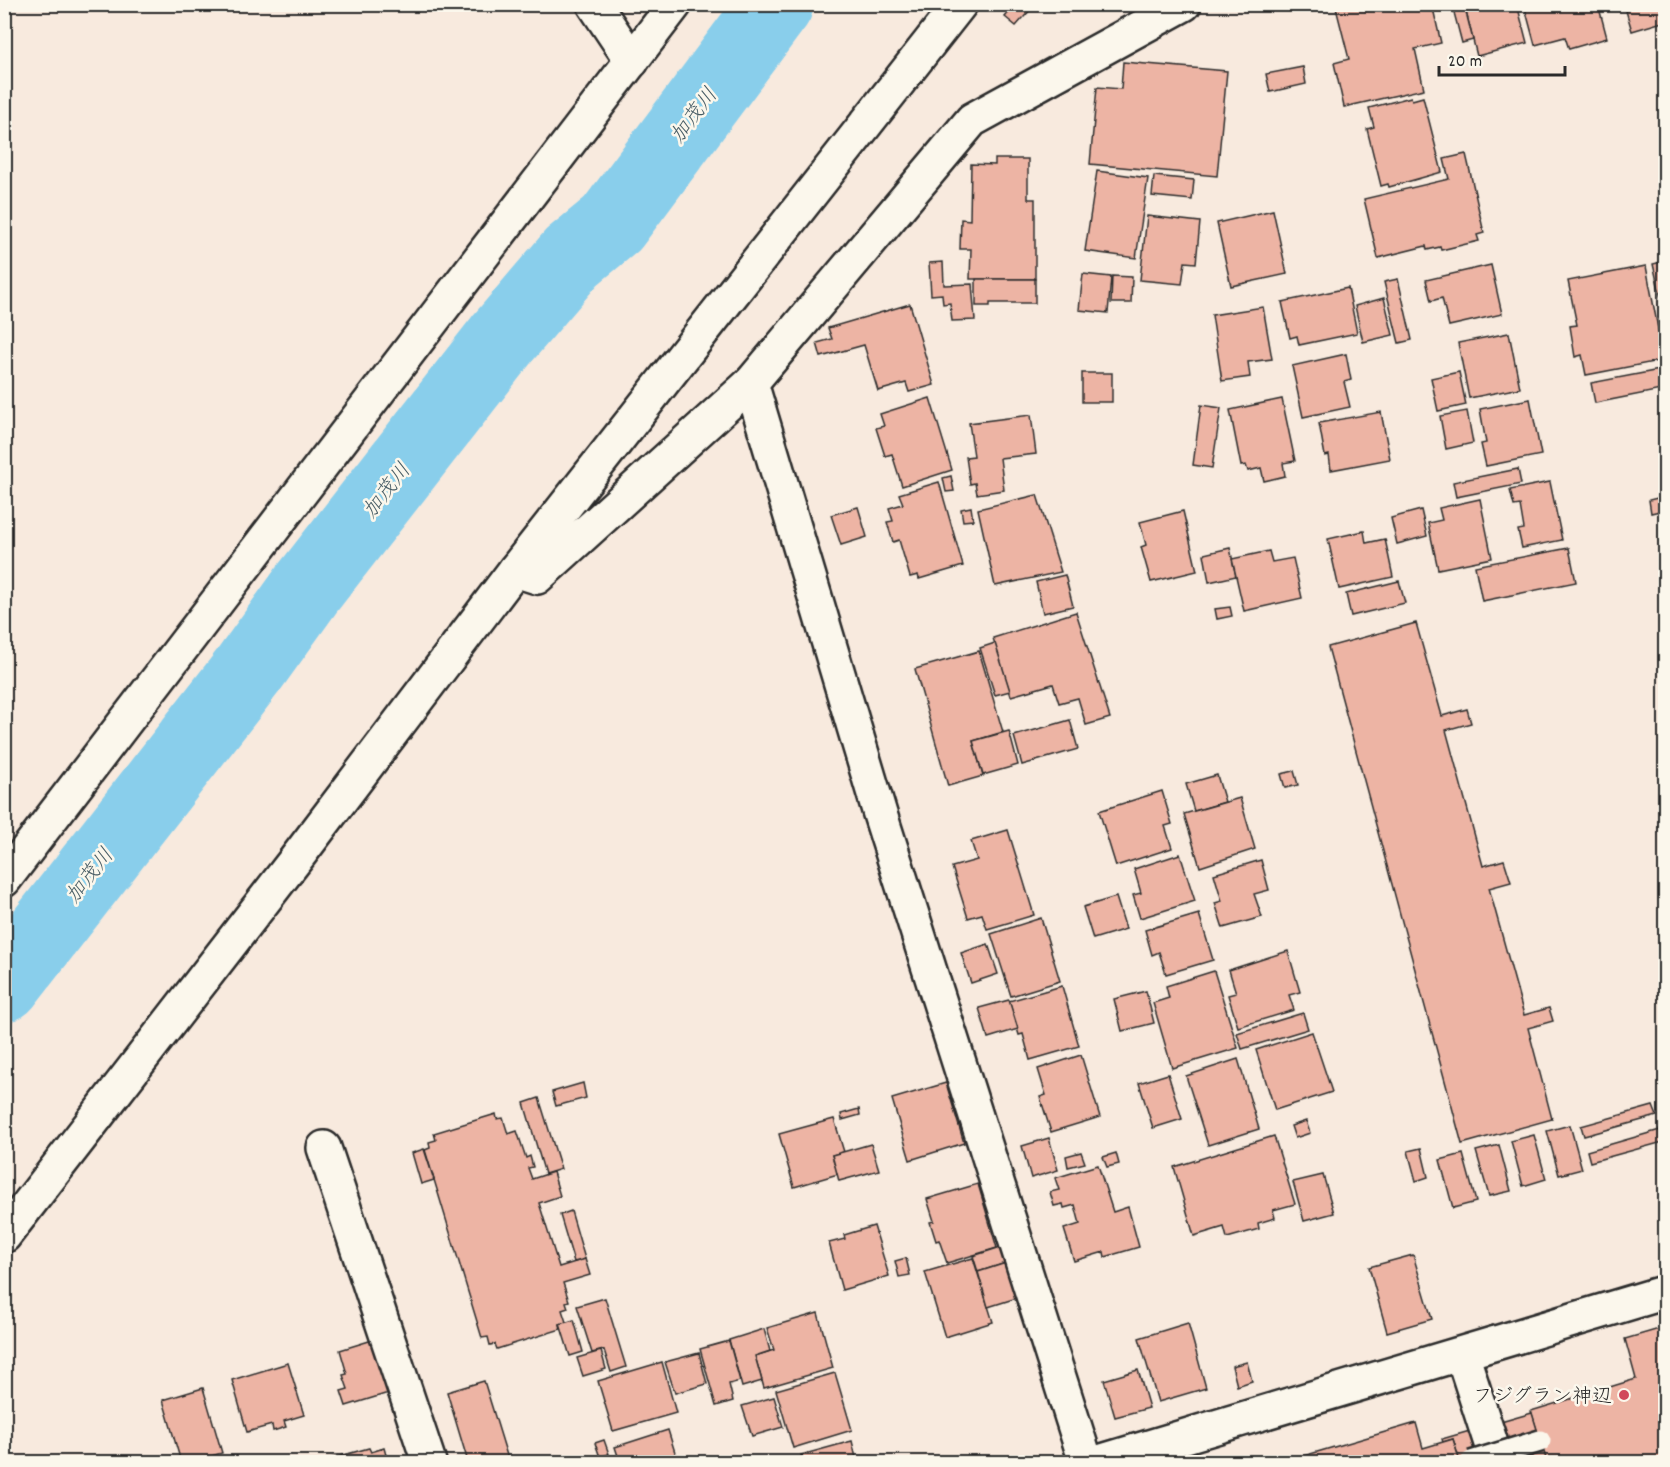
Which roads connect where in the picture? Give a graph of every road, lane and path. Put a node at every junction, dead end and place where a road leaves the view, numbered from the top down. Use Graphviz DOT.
graph roads {
  1 [pos="594,4"];
  2 [pos="675,4"];
  3 [pos="960,4"];
  4 [pos="1184,4"];
  5 [pos="632,61"];
  6 [pos="751,383"];
  7 [pos="515,570"];
  8 [pos="4,880"];
  9 [pos="324,1148"];
  10 [pos="4,1236"];
  11 [pos="1665,1292"];
  12 [pos="1462,1354"];
  13 [pos="1540,1441"];
  14 [pos="429,1462"];
  15 [pos="1086,1462"];
  16 [pos="1100,1462"];
  17 [pos="1471,1462"];
  18 [pos="1497,1462"];
  1 -- 5 [label="street"];
  2 -- 5 [label="street"];
  3 -- 7 [label="street"];
  4 -- 6 [label="street"];
  5 -- 8 [label="street"];
  6 -- 7 [label="street"];
  6 -- 15 [label="street"];
  7 -- 10 [label="street"];
  9 -- 14 [label="street"];
  11 -- 12 [label="street"];
  12 -- 16 [label="street"];
  12 -- 18 [label="street"];
  13 -- 17 [label="lane, bridge"];
}
